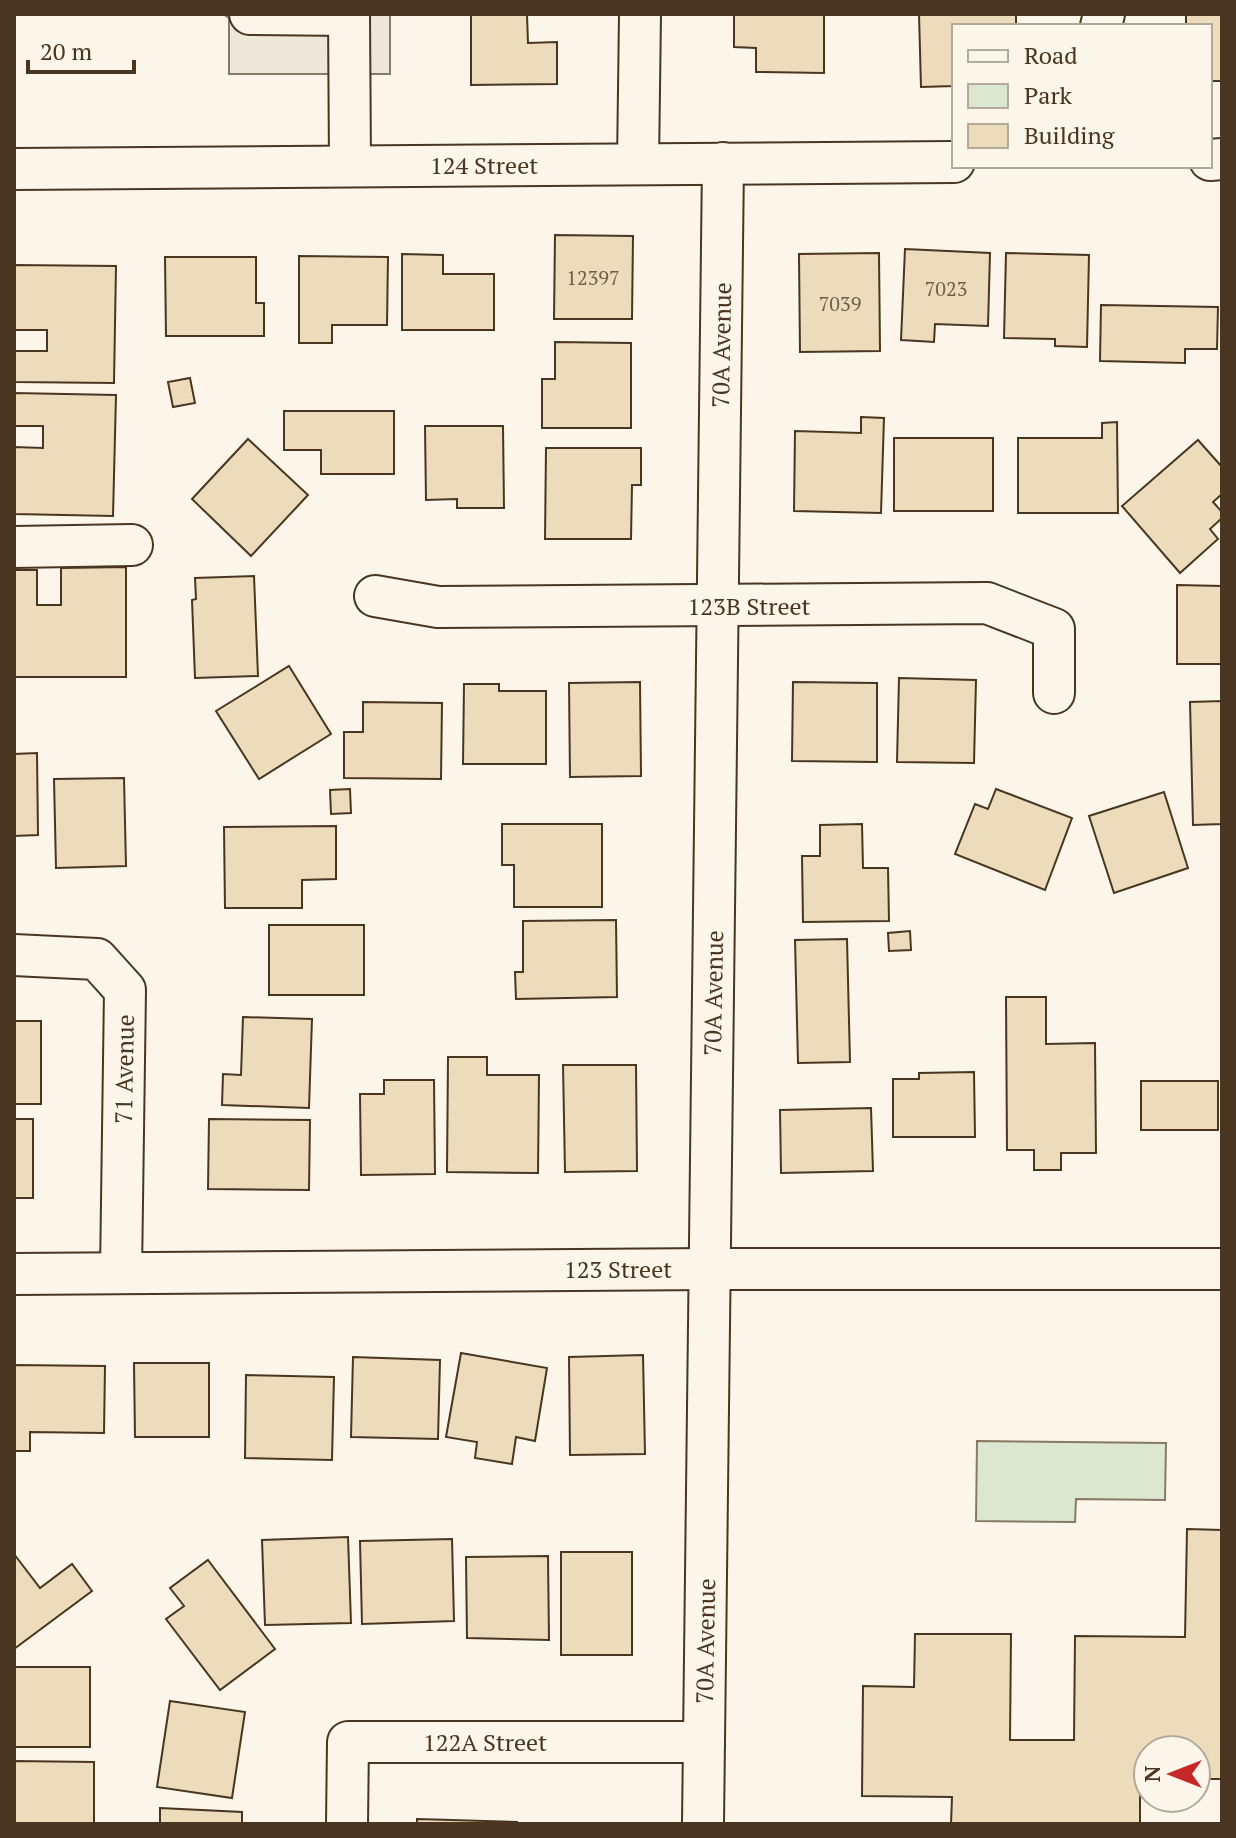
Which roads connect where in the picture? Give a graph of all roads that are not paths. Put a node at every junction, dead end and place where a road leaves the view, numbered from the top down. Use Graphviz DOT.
graph roads {
  1 [pos="250,14"];
  2 [pos="349,14"];
  3 [pos="640,14"];
  4 [pos="952,162"];
  5 [pos="723,163"];
  6 [pos="638,164"];
  7 [pos="350,166"];
  8 [pos="14,169"];
  9 [pos="132,545"];
  10 [pos="14,547"];
  11 [pos="375,596"];
  12 [pos="719,607"];
  13 [pos="1054,693"];
  14 [pos="14,955"];
  15 [pos="710,1269"];
  16 [pos="1222,1269"];
  17 [pos="121,1273"];
  18 [pos="14,1274"];
  19 [pos="704,1742"];
  20 [pos="347,1824"];
  21 [pos="703,1824"];
  1 -- 2 [label="street"];
  2 -- 7 [label="street"];
  3 -- 6 [label="street"];
  4 -- 5 [label="street, 124 Street"];
  5 -- 6 [label="street, 124 Street"];
  5 -- 12 [label="street, 70A Avenue"];
  6 -- 7 [label="street, 124 Street"];
  7 -- 8 [label="street, 124 Street"];
  9 -- 10 [label="street"];
  11 -- 12 [label="street, 123B Street"];
  12 -- 13 [label="street, 123B Street"];
  12 -- 15 [label="street, 70A Avenue"];
  14 -- 17 [label="street, 71 Avenue"];
  15 -- 16 [label="street, 123 Street"];
  15 -- 17 [label="street, 123 Street"];
  15 -- 19 [label="street, 70A Avenue"];
  17 -- 18 [label="street, 123 Street"];
  19 -- 20 [label="street, 122A Street"];
  19 -- 21 [label="street, 70A Avenue"];
}
